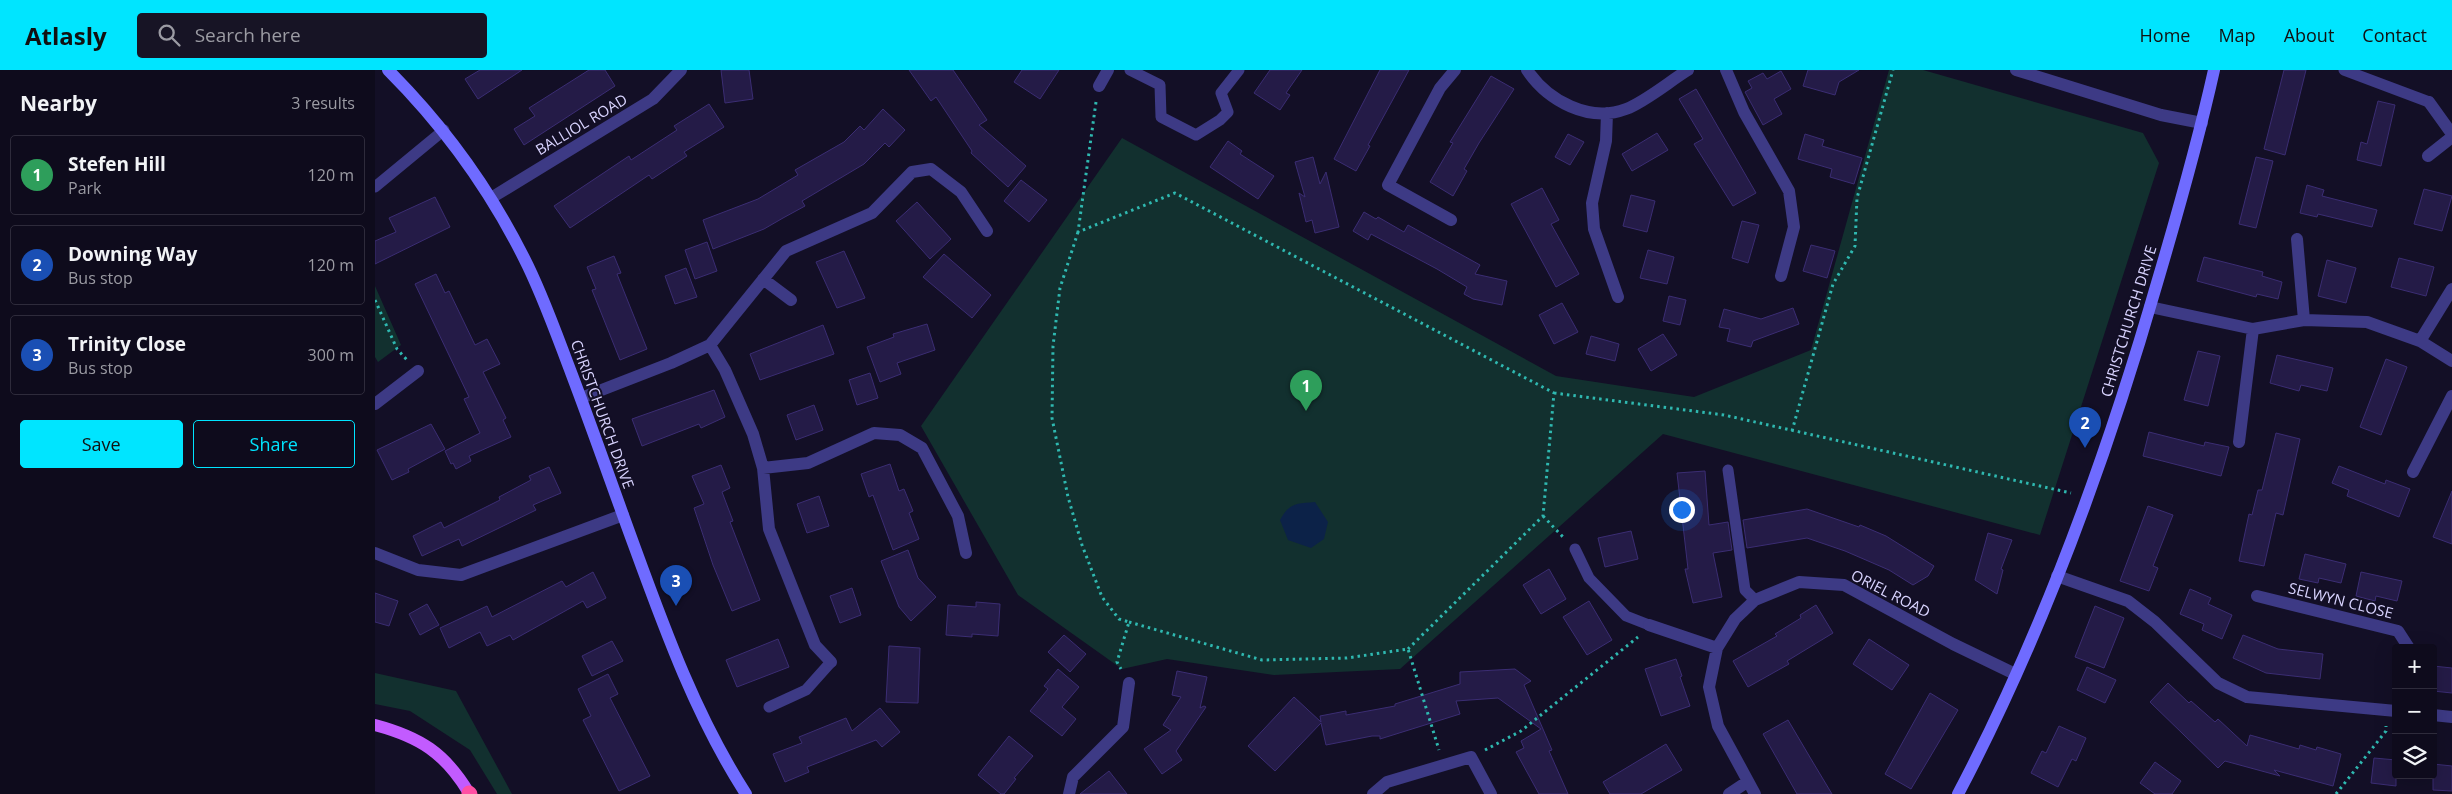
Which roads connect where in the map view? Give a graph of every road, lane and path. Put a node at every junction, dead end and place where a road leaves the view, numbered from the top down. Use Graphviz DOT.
graph roads {
  1 [pos="388,70"];
  2 [pos="681,70"];
  3 [pos="1108,70"];
  4 [pos="1130,70"];
  5 [pos="1239,70"];
  6 [pos="1455,70"];
  7 [pos="1527,70"];
  8 [pos="1688,70"];
  9 [pos="1726,70"];
  10 [pos="1893,70"];
  11 [pos="2016,70"];
  12 [pos="2214,70"];
  13 [pos="2344,70"];
  14 [pos="1099,86"];
  15 [pos="2429,102"];
  16 [pos="1607,113"];
  17 [pos="2202,122"];
  18 [pos="443,130"];
  19 [pos="2452,136"];
  20 [pos="2428,156"];
  21 [pos="375,187"];
  22 [pos="491,198"];
  23 [pos="1451,220"];
  24 [pos="987,231"];
  25 [pos="1079,232"];
  26 [pos="2297,239"];
  27 [pos="1781,276"];
  28 [pos="763,279"];
  29 [pos="2452,288"];
  30 [pos="1617,297"];
  31 [pos="375,300"];
  32 [pos="791,300"];
  33 [pos="2150,307"];
  34 [pos="2304,320"];
  35 [pos="2253,329"];
  36 [pos="2420,342"];
  37 [pos="710,344"];
  38 [pos="2452,361"];
  39 [pos="418,371"];
  40 [pos="1554,393"];
  41 [pos="2452,396"];
  42 [pos="581,398"];
  43 [pos="375,404"];
  44 [pos="1792,431"];
  45 [pos="2239,442"];
  46 [pos="763,468"];
  47 [pos="1728,470"];
  48 [pos="2413,472"];
  49 [pos="2088,496"];
  50 [pos="623,515"];
  51 [pos="1575,549"];
  52 [pos="375,553"];
  53 [pos="966,553"];
  54 [pos="2057,576"];
  55 [pos="2257,596"];
  56 [pos="1755,600"];
  57 [pos="1129,622"];
  58 [pos="1649,625"];
  59 [pos="2406,644"];
  60 [pos="1717,648"];
  61 [pos="1407,649"];
  62 [pos="831,662"];
  63 [pos="2015,674"];
  64 [pos="1129,683"];
  65 [pos="769,707"];
  66 [pos="2392,711"];
  67 [pos="2437,715"];
  68 [pos="2452,717"];
  69 [pos="375,725"];
  70 [pos="1471,757"];
  71 [pos="1443,764"];
  72 [pos="1747,782"];
  73 [pos="469,794"];
  74 [pos="746,794"];
  75 [pos="1069,794"];
  76 [pos="1373,794"];
  77 [pos="1491,794"];
  78 [pos="1729,794"];
  79 [pos="1755,794"];
  80 [pos="1958,794"];
  81 [pos="2336,794"];
  1 -- 18 [label="street, CHRISTCHURCH DRIVE"];
  2 -- 22 [label="street, BALLIOL ROAD"];
  3 -- 14 [label="street"];
  4 -- 5 [label="lane"];
  6 -- 23 [label="street"];
  7 -- 16 [label="street"];
  8 -- 16 [label="street"];
  9 -- 27 [label="street"];
  10 -- 44 [label="path"];
  11 -- 17 [label="street"];
  12 -- 17 [label="street, CHRISTCHURCH DRIVE"];
  13 -- 15 [label="lane"];
  14 -- 25 [label="path"];
  15 -- 19 [label="street"];
  16 -- 30 [label="street"];
  17 -- 33 [label="street, CHRISTCHURCH DRIVE"];
  18 -- 21 [label="lane"];
  18 -- 22 [label="street, CHRISTCHURCH DRIVE"];
  19 -- 20 [label="street"];
  22 -- 42 [label="street, CHRISTCHURCH DRIVE"];
  24 -- 28 [label="street"];
  25 -- 40 [label="path"];
  25 -- 57 [label="path"];
  26 -- 34 [label="street"];
  28 -- 32 [label="street"];
  28 -- 37 [label="street"];
  29 -- 36 [label="street"];
  31 -- 39 [label="path"];
  33 -- 35 [label="street"];
  33 -- 49 [label="street, CHRISTCHURCH DRIVE"];
  34 -- 35 [label="street"];
  34 -- 36 [label="street"];
  35 -- 45 [label="street"];
  36 -- 38 [label="street"];
  37 -- 42 [label="street"];
  37 -- 46 [label="street"];
  39 -- 43 [label="street"];
  40 -- 44 [label="path"];
  40 -- 61 [label="path"];
  41 -- 48 [label="street"];
  42 -- 50 [label="street, CHRISTCHURCH DRIVE"];
  44 -- 49 [label="path"];
  46 -- 53 [label="street"];
  46 -- 62 [label="street"];
  47 -- 56 [label="lane"];
  49 -- 54 [label="street, CHRISTCHURCH DRIVE"];
  50 -- 52 [label="street"];
  50 -- 74 [label="street, CHRISTCHURCH DRIVE"];
  51 -- 58 [label="lane"];
  54 -- 63 [label="street, CHRISTCHURCH DRIVE"];
  54 -- 66 [label="street"];
  55 -- 59 [label="street, SELWYN CLOSE"];
  56 -- 60 [label="street, ORIEL ROAD"];
  56 -- 63 [label="street, ORIEL ROAD"];
  57 -- 61 [label="path"];
  57 -- 64 [label="path"];
  58 -- 60 [label="street"];
  58 -- 70 [label="path"];
  60 -- 72 [label="street, ORIEL ROAD"];
  61 -- 71 [label="path"];
  62 -- 65 [label="lane"];
  63 -- 80 [label="street, CHRISTCHURCH DRIVE"];
  64 -- 75 [label="street"];
  66 -- 81 [label="path"];
  67 -- 68 [label="street"];
  69 -- 73 [label="main road"];
  70 -- 71 [label="street"];
  70 -- 77 [label="street"];
  71 -- 76 [label="street"];
  72 -- 78 [label="street"];
  72 -- 79 [label="street, ORIEL ROAD"];
}
